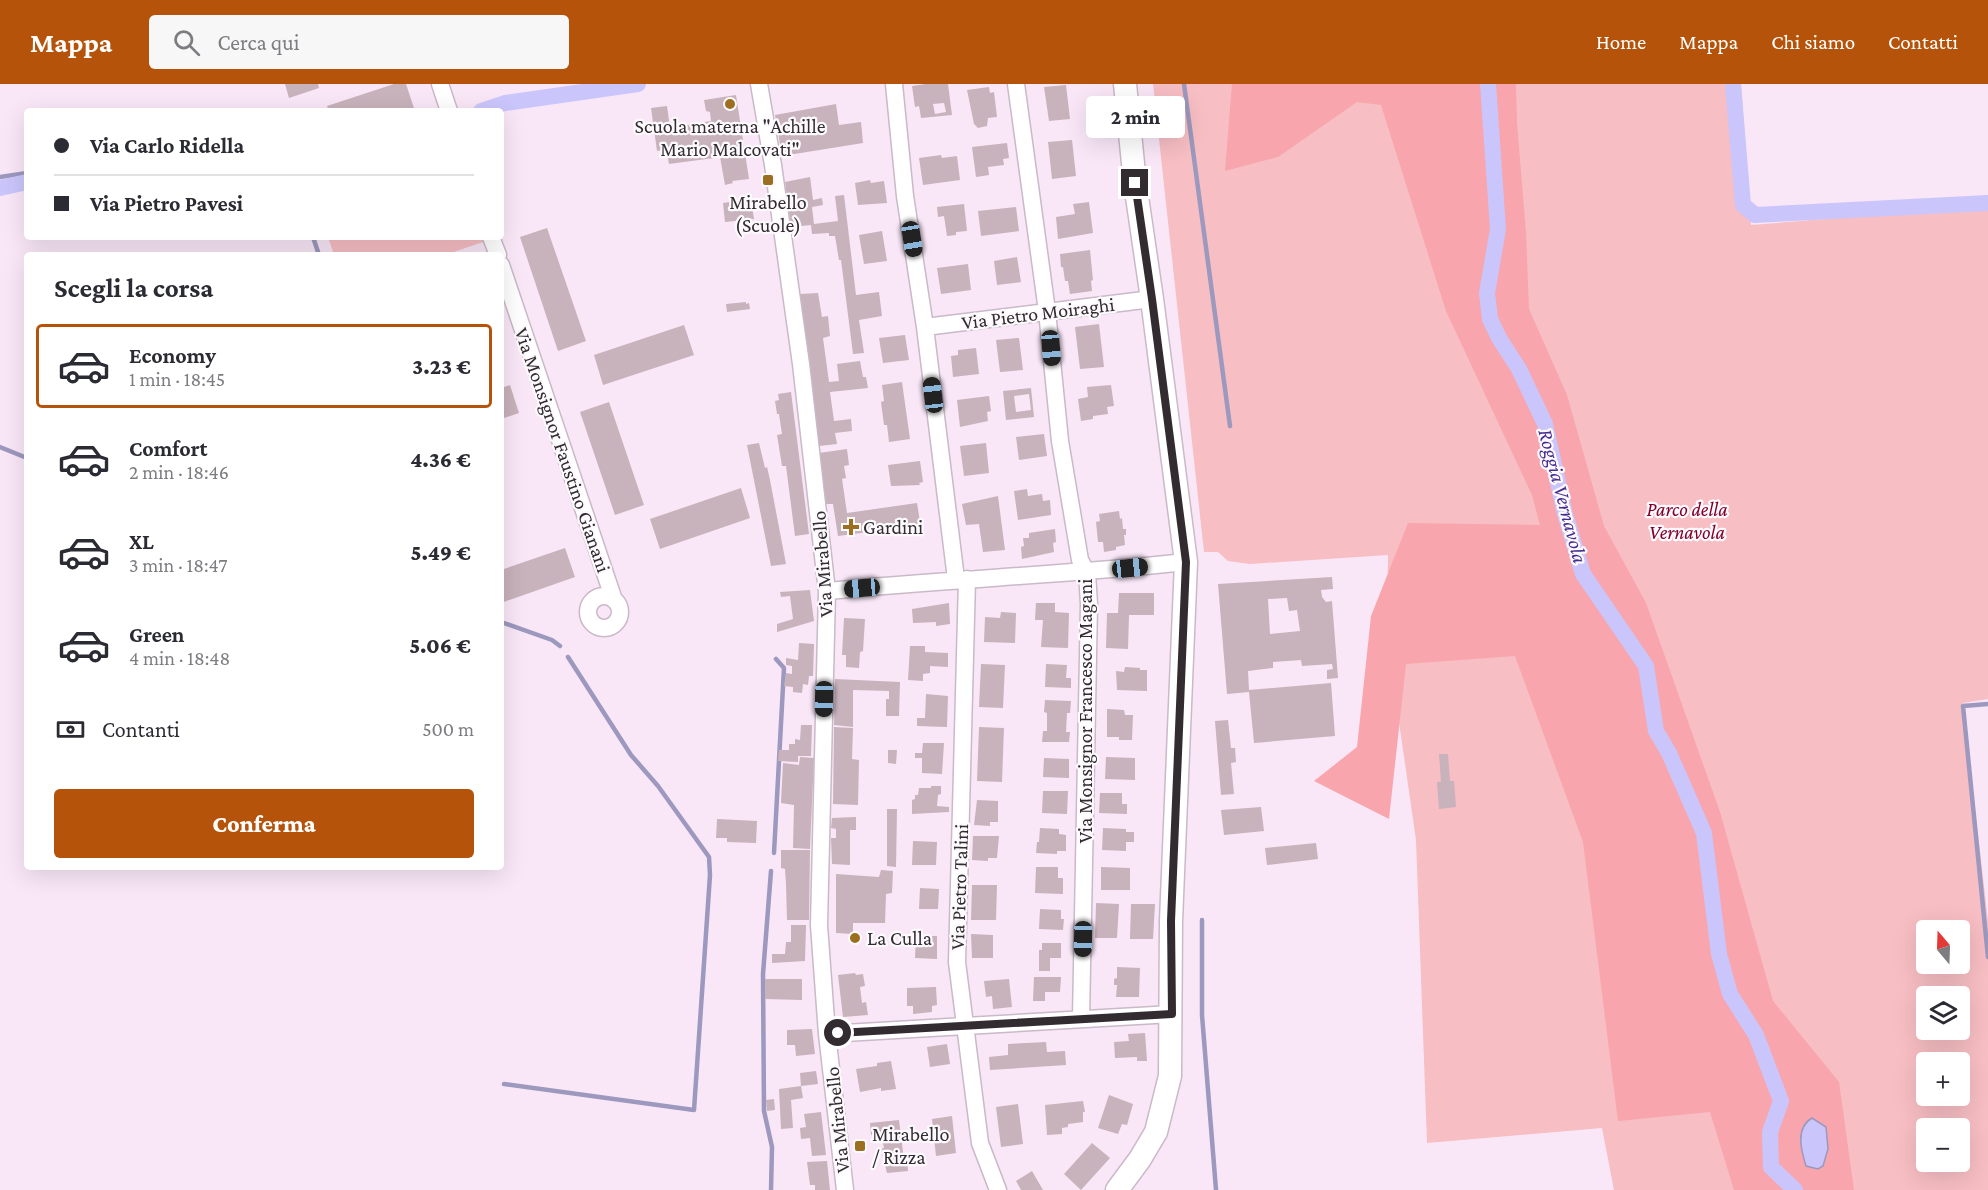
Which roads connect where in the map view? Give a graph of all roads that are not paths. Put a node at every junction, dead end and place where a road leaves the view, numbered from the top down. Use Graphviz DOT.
graph roads {
  1 [pos="440,84"];
  2 [pos="759,84"];
  3 [pos="894,84"];
  4 [pos="1016,84"];
  5 [pos="1125,84"];
  6 [pos="448,108"];
  7 [pos="504,274"];
  8 [pos="1152,299"];
  9 [pos="1047,311"];
  10 [pos="925,327"];
  11 [pos="1186,562"];
  12 [pos="1087,573"];
  13 [pos="962,579"];
  14 [pos="827,591"];
  15 [pos="614,600"];
  16 [pos="1172,1014"];
  17 [pos="1081,1019"];
  18 [pos="964,1024"];
  19 [pos="827,1034"];
  20 [pos="845,1190"];
  21 [pos="998,1190"];
  22 [pos="1117,1190"];
  1 -- 6 [label="street"];
  2 -- 14 [label="street, Via Mirabello"];
  3 -- 10 [label="street, Via Pietro Talini"];
  4 -- 9 [label="street, Via Monsignor Francesco Magani"];
  5 -- 8 [label="street"];
  7 -- 15 [label="street, Via Monsignor Faustino Gianani"];
  8 -- 9 [label="street, Via Pietro Moiraghi"];
  8 -- 11 [label="street"];
  9 -- 10 [label="street, Via Pietro Moiraghi"];
  9 -- 12 [label="street, Via Monsignor Francesco Magani"];
  10 -- 13 [label="street, Via Pietro Talini"];
  11 -- 12 [label="street"];
  11 -- 16 [label="street"];
  12 -- 13 [label="street"];
  12 -- 17 [label="street, Via Monsignor Francesco Magani"];
  13 -- 14 [label="street"];
  13 -- 18 [label="street, Via Pietro Talini"];
  14 -- 19 [label="street, Via Mirabello"];
  16 -- 17 [label="street"];
  16 -- 22 [label="street"];
  17 -- 18 [label="street"];
  18 -- 19 [label="street"];
  18 -- 21 [label="street, Via Pietro Talini"];
  19 -- 20 [label="street, Via Mirabello"];
}
